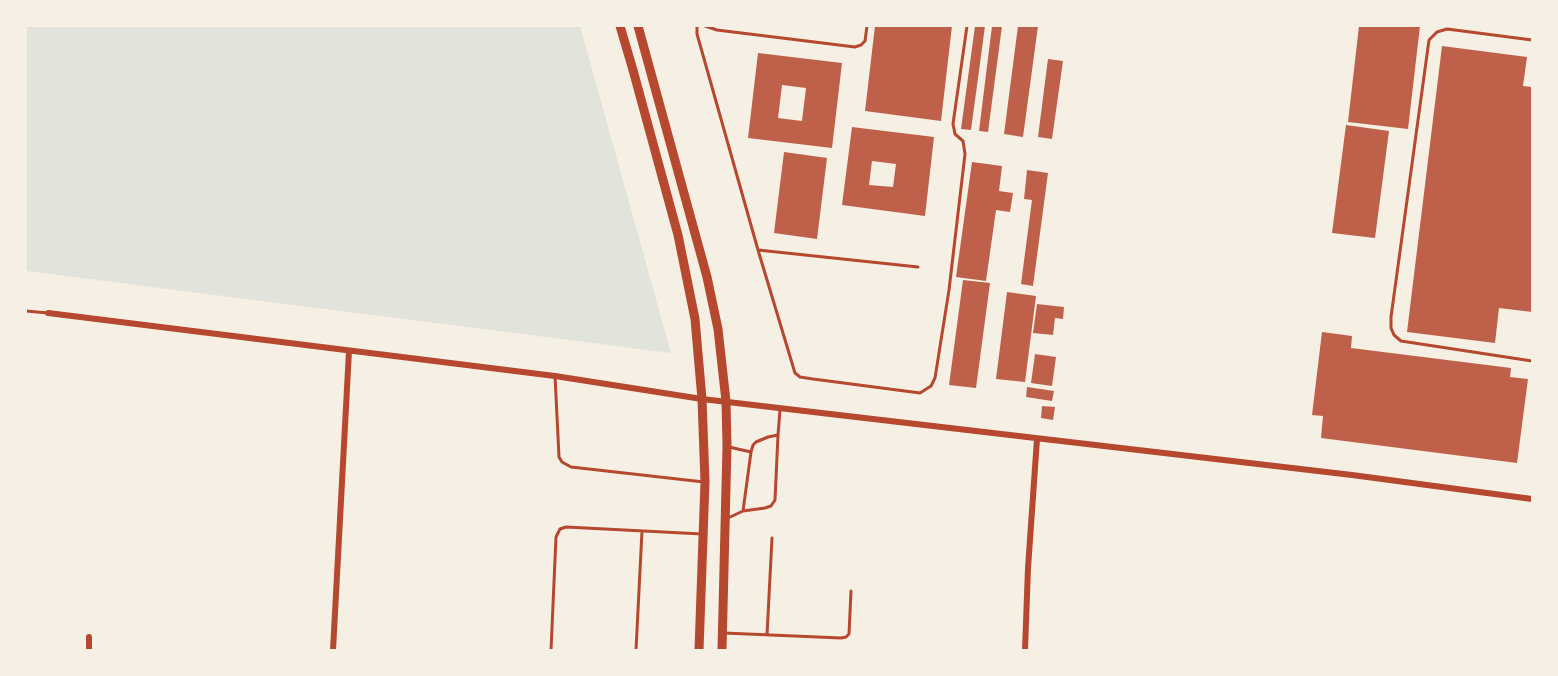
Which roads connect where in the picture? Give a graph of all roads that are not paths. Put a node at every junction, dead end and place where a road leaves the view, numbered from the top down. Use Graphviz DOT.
graph roads {
  1 [pos="620,26"];
  2 [pos="638,26"];
  3 [pos="697,26"];
  4 [pos="705,26"];
  5 [pos="867,26"];
  6 [pos="967,26"];
  7 [pos="1533,40"];
  8 [pos="758,250"];
  9 [pos="918,267"];
  10 [pos="26,311"];
  11 [pos="48,313"];
  12 [pos="349,351"];
  13 [pos="1533,360"];
  14 [pos="555,376"];
  15 [pos="702,399"];
  16 [pos="726,401"];
  17 [pos="781,408"];
  18 [pos="778,435"];
  19 [pos="1037,439"];
  20 [pos="727,446"];
  21 [pos="751,452"];
  22 [pos="705,482"];
  23 [pos="1533,499"];
  24 [pos="743,511"];
  25 [pos="726,519"];
  26 [pos="642,531"];
  27 [pos="704,534"];
  28 [pos="772,538"];
  29 [pos="851,591"];
  30 [pos="723,633"];
  31 [pos="768,635"];
  32 [pos="89,637"];
  33 [pos="89,651"];
  34 [pos="333,651"];
  35 [pos="551,651"];
  36 [pos="636,651"];
  37 [pos="699,651"];
  38 [pos="722,651"];
  39 [pos="1025,651"];
  1 -- 15 [label="main road"];
  2 -- 16 [label="main road"];
  3 -- 8 [label="lane"];
  4 -- 5 [label="lane"];
  6 -- 8 [label="lane"];
  7 -- 13 [label="lane"];
  8 -- 9 [label="lane"];
  10 -- 11 [label="lane"];
  11 -- 12 [label="street"];
  12 -- 14 [label="street"];
  12 -- 34 [label="street"];
  14 -- 15 [label="street"];
  14 -- 22 [label="lane"];
  15 -- 16 [label="street"];
  15 -- 22 [label="main road"];
  16 -- 17 [label="street"];
  16 -- 20 [label="main road"];
  17 -- 18 [label="lane"];
  17 -- 19 [label="street"];
  18 -- 21 [label="lane"];
  18 -- 24 [label="lane"];
  19 -- 23 [label="street"];
  19 -- 39 [label="street"];
  20 -- 21 [label="lane"];
  20 -- 25 [label="main road"];
  21 -- 24 [label="lane"];
  22 -- 27 [label="main road"];
  24 -- 25 [label="lane"];
  25 -- 30 [label="main road"];
  26 -- 27 [label="lane"];
  26 -- 35 [label="lane"];
  26 -- 36 [label="lane"];
  27 -- 37 [label="main road"];
  28 -- 31 [label="lane"];
  29 -- 31 [label="lane"];
  30 -- 31 [label="lane"];
  30 -- 38 [label="main road"];
  32 -- 33 [label="street"];
}
